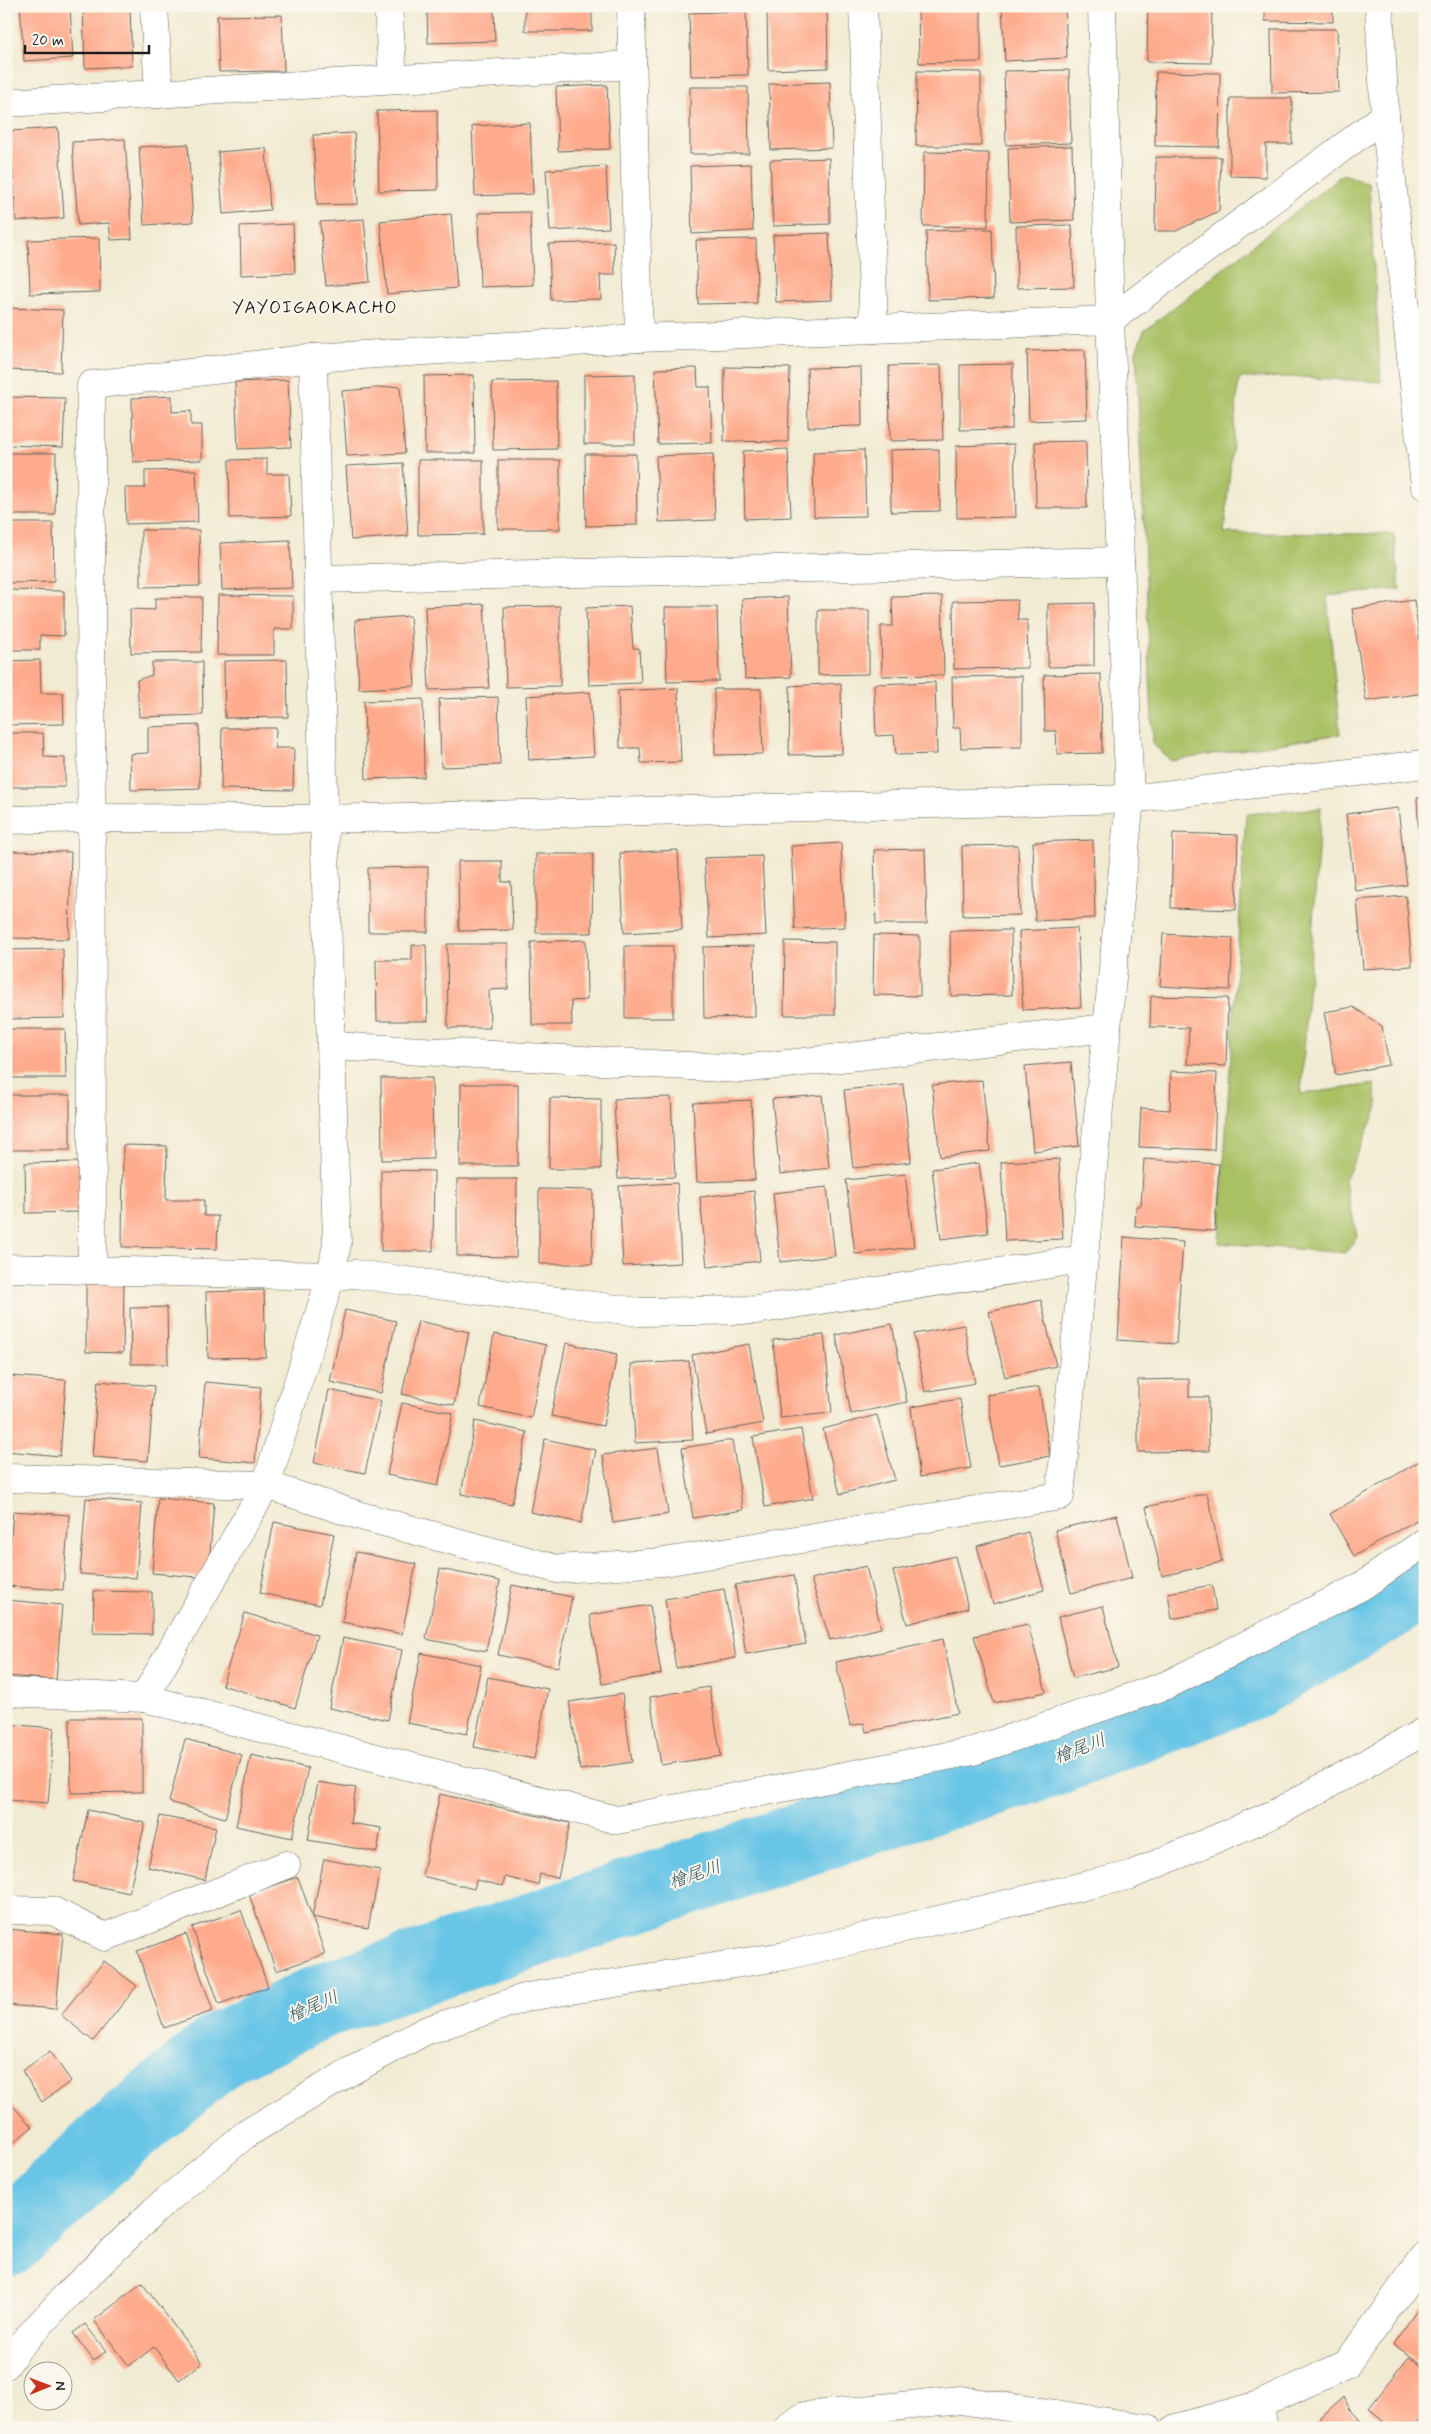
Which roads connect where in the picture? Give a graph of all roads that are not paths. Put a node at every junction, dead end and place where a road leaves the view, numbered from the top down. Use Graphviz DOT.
graph roads {
  1 [pos="154,6"];
  2 [pos="388,6"];
  3 [pos="631,6"];
  4 [pos="863,6"];
  5 [pos="1102,6"];
  6 [pos="1379,6"];
  7 [pos="632,65"];
  8 [pos="393,79"];
  9 [pos="159,94"];
  10 [pos="6,103"];
  11 [pos="1385,116"];
  12 [pos="1110,320"];
  13 [pos="874,329"];
  14 [pos="639,338"];
  15 [pos="313,358"];
  16 [pos="1425,486"];
  17 [pos="1120,562"];
  18 [pos="318,580"];
  19 [pos="1425,764"];
  20 [pos="1130,799"];
  21 [pos="91,818"];
  22 [pos="6,820"];
  23 [pos="324,820"];
  24 [pos="1107,1028"];
  25 [pos="332,1046"];
  26 [pos="1083,1259"];
  27 [pos="6,1268"];
  28 [pos="92,1270"];
  29 [pos="331,1276"];
  30 [pos="6,1478"];
  31 [pos="266,1485"];
  32 [pos="1425,1542"];
  33 [pos="6,1692"];
  34 [pos="144,1698"];
  35 [pos="1425,1731"];
  36 [pos="286,1864"];
  37 [pos="6,1910"];
  38 [pos="1425,2256"];
  39 [pos="6,2365"];
  40 [pos="1262,2416"];
  41 [pos="787,2428"];
  42 [pos="1148,2428"];
  43 [pos="1176,2428"];
  1 -- 9 [label="street"];
  2 -- 8 [label="street"];
  3 -- 7 [label="street"];
  4 -- 13 [label="street"];
  5 -- 12 [label="street"];
  6 -- 11 [label="street"];
  7 -- 8 [label="street"];
  7 -- 14 [label="street"];
  8 -- 9 [label="street"];
  9 -- 10 [label="street"];
  11 -- 12 [label="street"];
  11 -- 16 [label="street"];
  12 -- 13 [label="street"];
  12 -- 17 [label="street"];
  13 -- 14 [label="street"];
  14 -- 15 [label="street"];
  15 -- 18 [label="street"];
  15 -- 21 [label="street"];
  17 -- 18 [label="street"];
  17 -- 20 [label="street"];
  18 -- 23 [label="street"];
  19 -- 20 [label="street"];
  20 -- 23 [label="street"];
  20 -- 24 [label="street"];
  21 -- 22 [label="street"];
  21 -- 23 [label="street"];
  21 -- 28 [label="street"];
  23 -- 25 [label="street"];
  24 -- 25 [label="street"];
  24 -- 26 [label="street"];
  25 -- 29 [label="street"];
  26 -- 29 [label="street"];
  26 -- 31 [label="street"];
  27 -- 28 [label="street"];
  28 -- 29 [label="street"];
  29 -- 31 [label="street"];
  30 -- 31 [label="street"];
  31 -- 34 [label="street"];
  32 -- 34 [label="street"];
  33 -- 34 [label="street"];
  35 -- 39 [label="street"];
  36 -- 37 [label="street"];
  38 -- 40 [label="street"];
  40 -- 43 [label="street"];
  41 -- 42 [label="street"];
}
